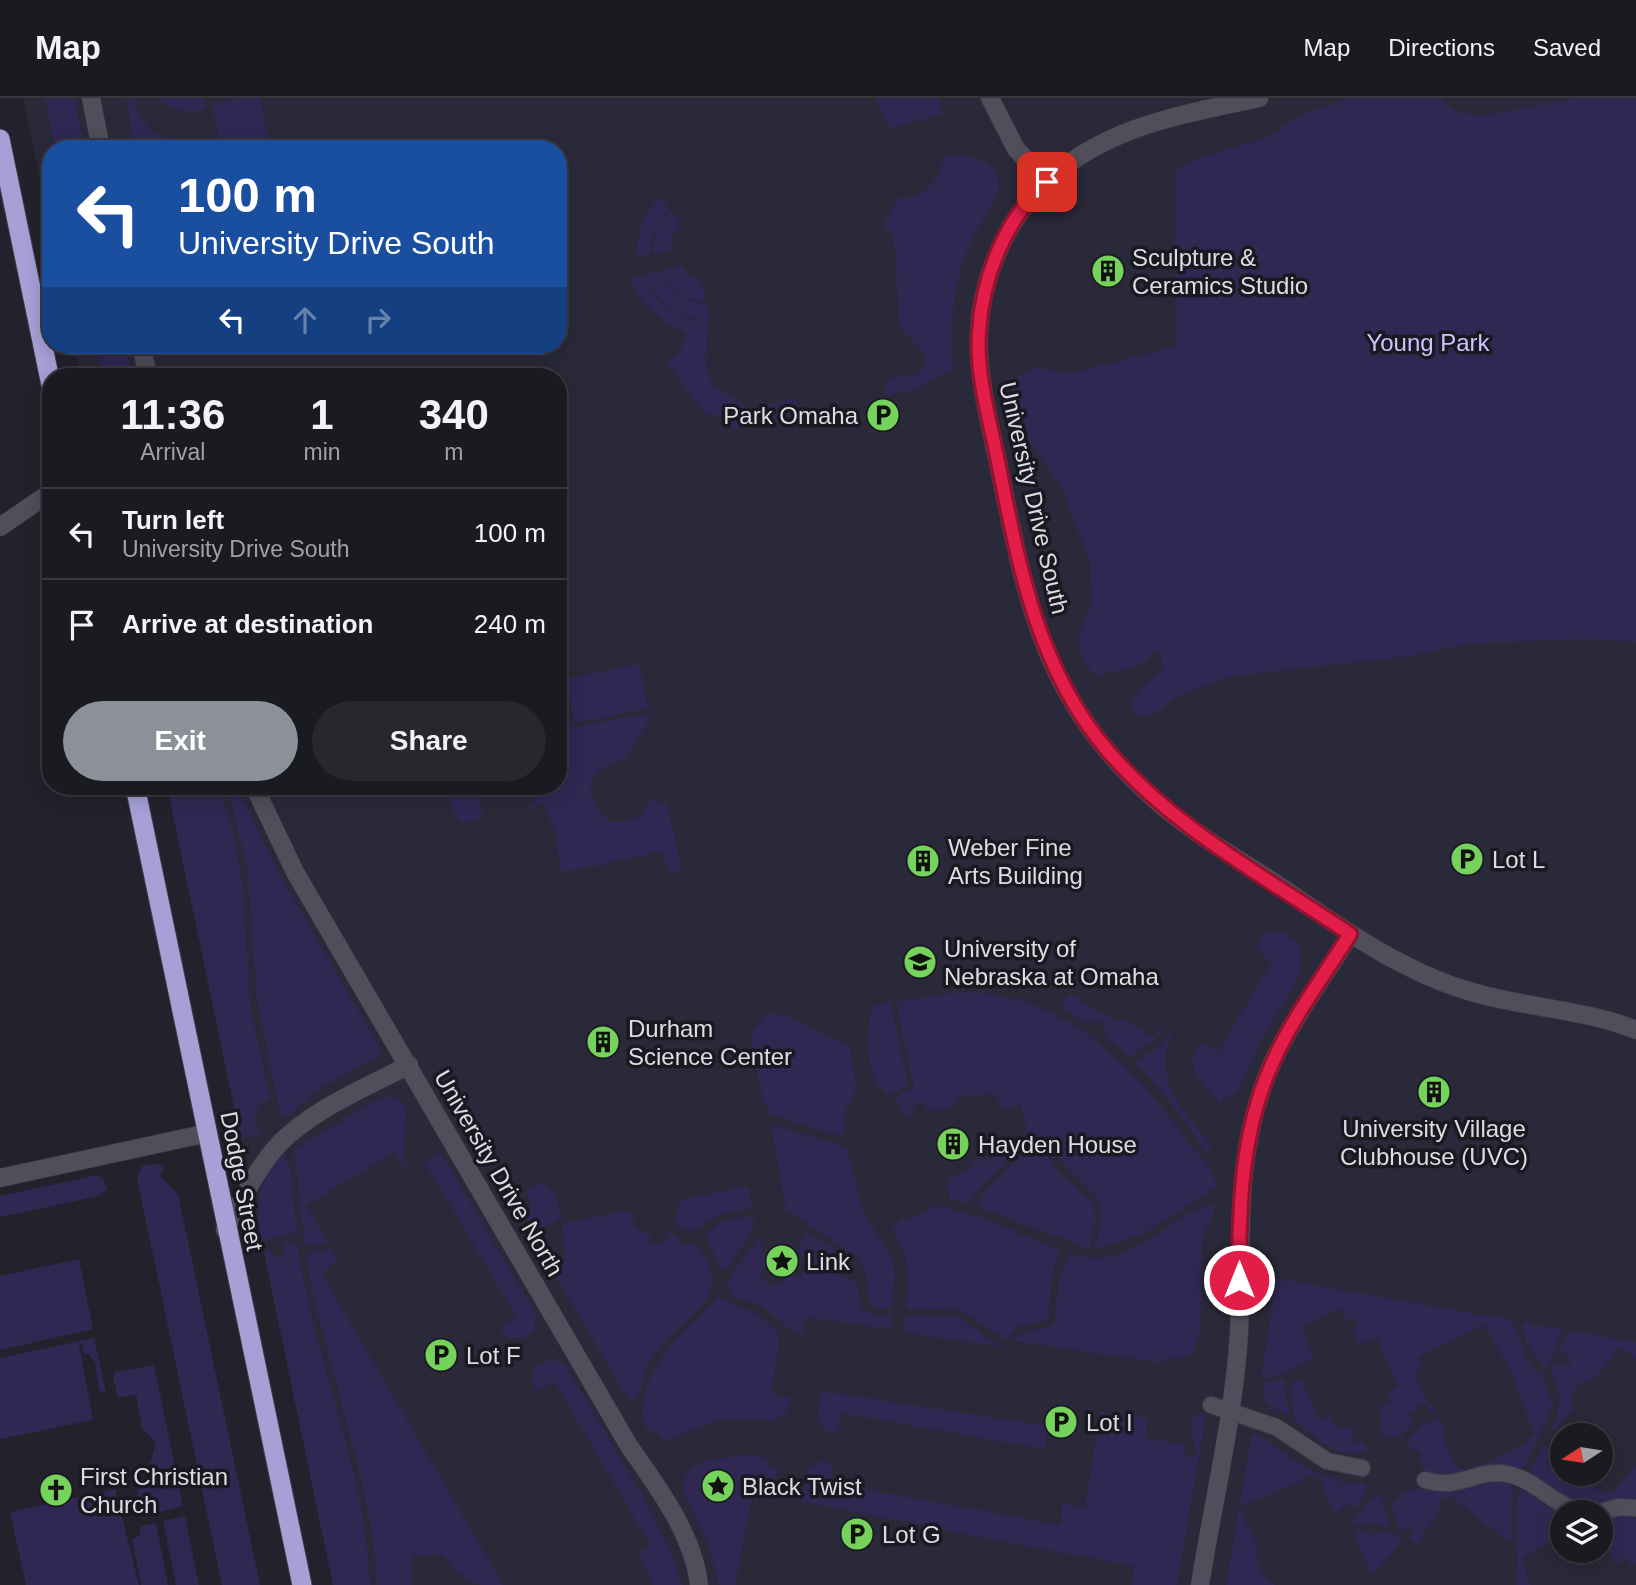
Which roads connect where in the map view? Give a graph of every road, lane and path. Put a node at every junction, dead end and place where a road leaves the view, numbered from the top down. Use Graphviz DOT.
graph roads {
  1 [pos="91,98"];
  2 [pos="990,98"];
  3 [pos="1259,98"];
  4 [pos="0,139"];
  5 [pos="99,140"];
  6 [pos="1047,182"];
  7 [pos="42,342"];
  8 [pos="42,498"];
  9 [pos="0,527"];
  10 [pos="137,795"];
  11 [pos="258,795"];
  12 [pos="1350,934"];
  13 [pos="1636,1030"];
  14 [pos="409,1065"];
  15 [pos="208,1133"];
  16 [pos="0,1178"];
  17 [pos="225,1230"];
  18 [pos="1220,1408"];
  19 [pos="1362,1468"];
  20 [pos="1425,1479"];
  21 [pos="1553,1500"];
  22 [pos="1636,1508"];
  23 [pos="1613,1509"];
  24 [pos="302,1585"];
  25 [pos="699,1585"];
  26 [pos="1200,1585"];
  1 -- 5 [label="street"];
  2 -- 6 [label="street"];
  3 -- 6 [label="street, University Drive South"];
  4 -- 7 [label="highway"];
  6 -- 12 [label="street, University Drive South"];
  8 -- 9 [label="street"];
  10 -- 15 [label="highway, Dodge Street"];
  11 -- 14 [label="street, University Drive North"];
  12 -- 13 [label="street, University Drive South"];
  12 -- 18 [label="street"];
  14 -- 17 [label="street"];
  14 -- 25 [label="street, University Drive North"];
  15 -- 16 [label="street"];
  15 -- 17 [label="highway, Dodge Street"];
  17 -- 24 [label="highway, Dodge Street"];
  18 -- 19 [label="street"];
  18 -- 26 [label="street"];
  20 -- 21 [label="street"];
  22 -- 23 [label="street"];
}
